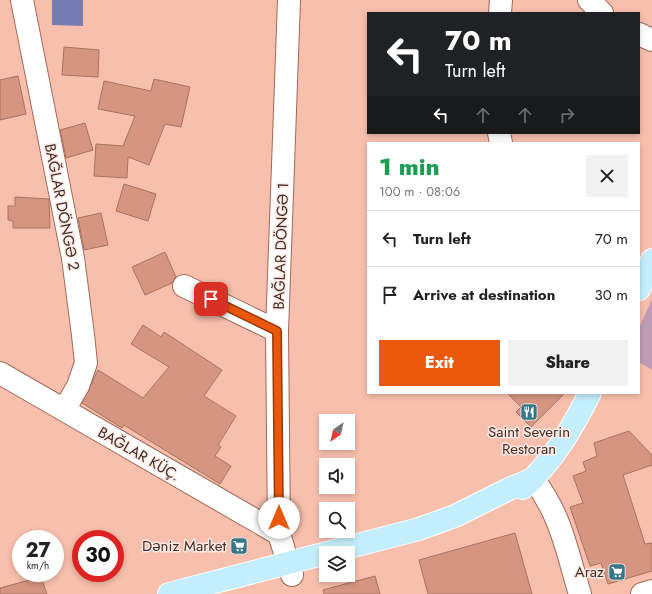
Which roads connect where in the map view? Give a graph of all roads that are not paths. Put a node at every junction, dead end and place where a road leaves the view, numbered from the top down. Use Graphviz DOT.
graph roads {
  1 [pos="22,0"];
  2 [pos="289,0"];
  3 [pos="501,0"];
  4 [pos="589,0"];
  5 [pos="500,12"];
  6 [pos="601,12"];
  7 [pos="640,34"];
  8 [pos="652,40"];
  9 [pos="652,260"];
  10 [pos="184,286"];
  11 [pos="640,287"];
  12 [pos="277,331"];
  13 [pos="0,373"];
  14 [pos="589,394"];
  15 [pos="64,410"];
  16 [pos="533,479"];
  17 [pos="279,534"];
  18 [pos="355,557"];
  19 [pos="319,567"];
  20 [pos="291,569"];
  21 [pos="195,591"];
  22 [pos="652,591"];
  23 [pos="169,594"];
  24 [pos="224,594"];
  25 [pos="580,594"];
  26 [pos="642,594"];
  1 -- 15 [label="street, BAĞLAR DÖNGƏ 2"];
  2 -- 12 [label="street, BAĞLAR DÖNGƏ 1"];
  3 -- 5 [label="street"];
  4 -- 6 [label="street"];
  7 -- 8 [label="street"];
  9 -- 11 [label="main road"];
  10 -- 12 [label="street"];
  12 -- 17 [label="street, BAĞLAR DÖNGƏ 1"];
  13 -- 15 [label="street, BAĞLAR KÜÇ."];
  14 -- 16 [label="main road"];
  15 -- 17 [label="street, BAĞLAR KÜÇ."];
  16 -- 18 [label="main road"];
  16 -- 20 [label="main road"];
  16 -- 25 [label="street"];
  17 -- 20 [label="street, BAĞLAR DÖNGƏ 1"];
  19 -- 20 [label="main road"];
  20 -- 21 [label="main road"];
  20 -- 24 [label="main road"];
  21 -- 23 [label="main road"];
  22 -- 26 [label="street"];
}
